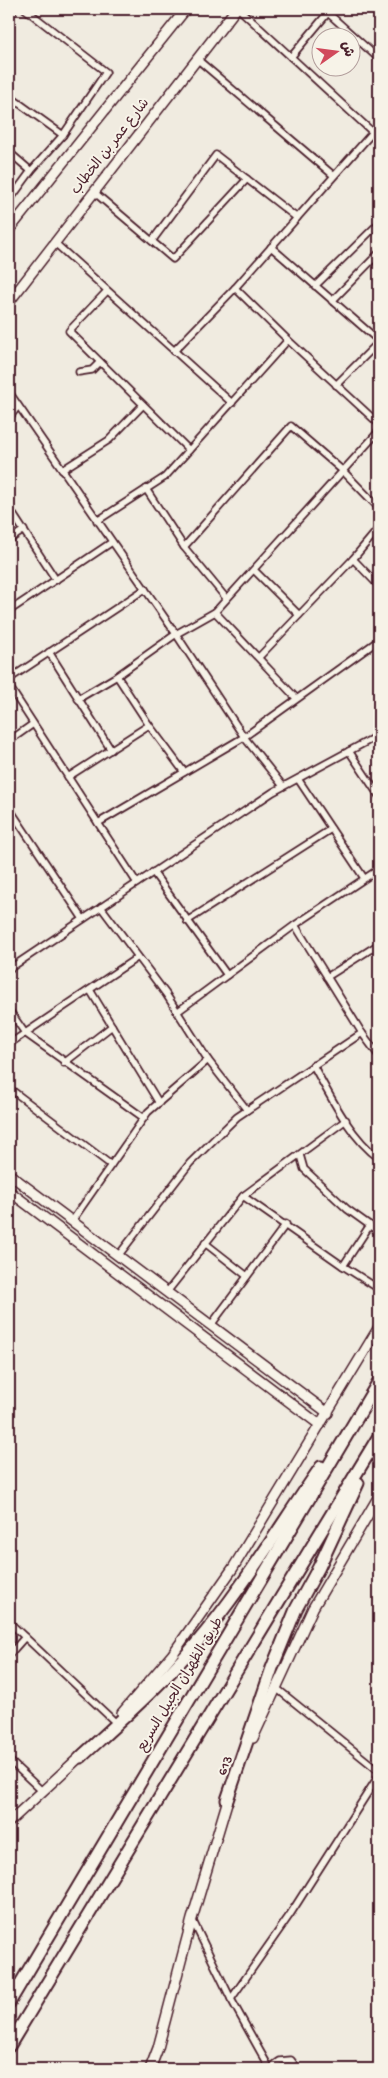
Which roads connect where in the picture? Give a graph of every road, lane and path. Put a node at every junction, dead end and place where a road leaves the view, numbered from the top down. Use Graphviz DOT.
graph roads {
  1 [pos="14,9"];
  2 [pos="25,9"];
  3 [pos="186,9"];
  4 [pos="238,9"];
  5 [pos="329,11"];
  6 [pos="9,16"];
  7 [pos="291,57"];
  8 [pos="197,59"];
  9 [pos="379,59"];
  10 [pos="9,96"];
  11 [pos="373,132"];
  12 [pos="63,135"];
  13 [pos="379,138"];
  14 [pos="9,152"];
  15 [pos="31,171"];
  16 [pos="334,175"];
  17 [pos="247,179"];
  18 [pos="94,192"];
  19 [pos="9,201"];
  20 [pos="297,218"];
  21 [pos="379,224"];
  22 [pos="9,230"];
  23 [pos="152,240"];
  24 [pos="54,243"];
  25 [pos="271,247"];
  26 [pos="379,253"];
  27 [pos="315,286"];
  28 [pos="235,288"];
  29 [pos="107,291"];
  30 [pos="332,301"];
  31 [pos="9,302"];
  32 [pos="288,340"];
  33 [pos="379,342"];
  34 [pos="174,350"];
  35 [pos="100,362"];
  36 [pos="79,372"];
  37 [pos="336,385"];
  38 [pos="9,392"];
  39 [pos="232,403"];
  40 [pos="143,405"];
  41 [pos="18,406"];
  42 [pos="9,418"];
  43 [pos="379,424"];
  44 [pos="379,431"];
  45 [pos="189,450"];
  46 [pos="62,470"];
  47 [pos="343,471"];
  48 [pos="146,489"];
  49 [pos="9,508"];
  50 [pos="379,508"];
  51 [pos="97,521"];
  52 [pos="379,528"];
  53 [pos="24,530"];
  54 [pos="9,540"];
  55 [pos="112,542"];
  56 [pos="184,547"];
  57 [pos="353,559"];
  58 [pos="254,570"];
  59 [pos="56,580"];
  60 [pos="379,586"];
  61 [pos="145,589"];
  62 [pos="226,598"];
  63 [pos="9,611"];
  64 [pos="215,612"];
  65 [pos="299,615"];
  66 [pos="176,634"];
  67 [pos="379,640"];
  68 [pos="49,652"];
  69 [pos="259,657"];
  70 [pos="117,676"];
  71 [pos="9,679"];
  72 [pos="9,686"];
  73 [pos="296,698"];
  74 [pos="78,699"];
  75 [pos="34,724"];
  76 [pos="149,725"];
  77 [pos="379,735"];
  78 [pos="244,737"];
  79 [pos="9,741"];
  80 [pos="111,750"];
  81 [pos="349,751"];
  82 [pos="184,772"];
  83 [pos="68,777"];
  84 [pos="298,778"];
  85 [pos="283,786"];
  86 [pos="379,796"];
  87 [pos="9,808"];
  88 [pos="98,823"];
  89 [pos="331,829"];
  90 [pos="379,869"];
  91 [pos="153,872"];
  92 [pos="364,878"];
  93 [pos="137,883"];
  94 [pos="101,907"];
  95 [pos="83,919"];
  96 [pos="187,920"];
  97 [pos="295,925"];
  98 [pos="379,946"];
  99 [pos="138,957"];
  100 [pos="9,969"];
  101 [pos="227,975"];
  102 [pos="327,977"];
  103 [pos="90,990"];
  104 [pos="9,1010"];
  105 [pos="177,1012"];
  106 [pos="112,1026"];
  107 [pos="25,1033"];
  108 [pos="362,1033"];
  109 [pos="9,1044"];
  110 [pos="379,1056"];
  111 [pos="208,1060"];
  112 [pos="64,1063"];
  113 [pos="313,1065"];
  114 [pos="9,1088"];
  115 [pos="158,1103"];
  116 [pos="247,1110"];
  117 [pos="144,1118"];
  118 [pos="346,1120"];
  119 [pos="300,1155"];
  120 [pos="379,1158"];
  121 [pos="112,1165"];
  122 [pos="9,1174"];
  123 [pos="9,1191"];
  124 [pos="243,1196"];
  125 [pos="72,1221"];
  126 [pos="286,1224"];
  127 [pos="370,1225"];
  128 [pos="379,1232"];
  129 [pos="205,1243"];
  130 [pos="118,1256"];
  131 [pos="343,1266"];
  132 [pos="247,1276"];
  133 [pos="379,1289"];
  134 [pos="167,1292"];
  135 [pos="211,1324"];
  136 [pos="379,1327"];
  137 [pos="236,1343"];
  138 [pos="228,1355"];
  139 [pos="379,1381"];
  140 [pos="328,1413"];
  141 [pos="320,1425"];
  142 [pos="379,1436"];
  143 [pos="379,1496"];
  144 [pos="9,1622"];
  145 [pos="25,1637"];
  146 [pos="9,1655"];
  147 [pos="275,1687"];
  148 [pos="114,1721"];
  149 [pos="81,1757"];
  150 [pos="9,1760"];
  151 [pos="379,1773"];
  152 [pos="42,1791"];
  153 [pos="227,1800"];
  154 [pos="9,1822"];
  155 [pos="192,1919"];
  156 [pos="231,1999"];
  157 [pos="9,2003"];
  158 [pos="9,2046"];
  159 [pos="150,2069"];
  160 [pos="270,2069"];
  161 [pos="298,2069"];
  1 -- 6 [label="street"];
  2 -- 12 [label="street"];
  3 -- 22 [label="main road, شارع عمر بن الخطاب"];
  4 -- 7 [label="street"];
  4 -- 8 [label="main road, شارع عمر بن الخطاب"];
  5 -- 7 [label="street"];
  5 -- 9 [label="street"];
  7 -- 11 [label="street"];
  8 -- 16 [label="street"];
  8 -- 18 [label="main road, شارع عمر بن الخطاب"];
  10 -- 12 [label="street"];
  11 -- 13 [label="street"];
  11 -- 16 [label="street"];
  12 -- 15 [label="street"];
  14 -- 15 [label="street"];
  15 -- 19 [label="street"];
  16 -- 20 [label="street"];
  17 -- 20 [label="street"];
  17 -- 23 [label="street"];
  17 -- 23 [label="street"];
  18 -- 23 [label="street"];
  18 -- 24 [label="main road, شارع عمر بن الخطاب"];
  20 -- 25 [label="street"];
  21 -- 27 [label="street"];
  24 -- 29 [label="street"];
  24 -- 31 [label="main road, شارع عمر بن الخطاب"];
  25 -- 27 [label="street"];
  25 -- 28 [label="street"];
  26 -- 30 [label="street"];
  27 -- 30 [label="street"];
  28 -- 32 [label="street"];
  28 -- 34 [label="street"];
  29 -- 34 [label="street"];
  29 -- 35 [label="street"];
  30 -- 33 [label="street"];
  32 -- 37 [label="street"];
  32 -- 39 [label="street"];
  33 -- 37 [label="street"];
  34 -- 39 [label="street"];
  35 -- 36 [label="street"];
  35 -- 40 [label="street"];
  37 -- 43 [label="street"];
  38 -- 41 [label="street"];
  39 -- 45 [label="street"];
  40 -- 45 [label="street"];
  40 -- 46 [label="street"];
  41 -- 42 [label="street"];
  41 -- 46 [label="street"];
  44 -- 47 [label="street"];
  45 -- 48 [label="street"];
  46 -- 51 [label="street"];
  47 -- 50 [label="street"];
  47 -- 56 [label="street"];
  47 -- 58 [label="street"];
  48 -- 51 [label="street"];
  48 -- 56 [label="street"];
  49 -- 53 [label="street"];
  51 -- 55 [label="street"];
  52 -- 57 [label="street"];
  53 -- 54 [label="street"];
  53 -- 59 [label="street"];
  55 -- 59 [label="street"];
  55 -- 61 [label="street"];
  56 -- 62 [label="street"];
  57 -- 60 [label="street"];
  57 -- 65 [label="street"];
  58 -- 62 [label="street"];
  58 -- 65 [label="street"];
  59 -- 63 [label="street"];
  61 -- 66 [label="street"];
  61 -- 68 [label="street"];
  62 -- 64 [label="street"];
  64 -- 66 [label="street"];
  64 -- 69 [label="street"];
  65 -- 69 [label="street"];
  66 -- 70 [label="street"];
  66 -- 78 [label="street"];
  67 -- 73 [label="street"];
  68 -- 71 [label="street"];
  68 -- 74 [label="street"];
  69 -- 73 [label="street"];
  70 -- 74 [label="street"];
  70 -- 76 [label="street"];
  72 -- 75 [label="street"];
  73 -- 78 [label="street"];
  74 -- 80 [label="street"];
  75 -- 79 [label="street"];
  75 -- 83 [label="street"];
  76 -- 80 [label="street"];
  76 -- 82 [label="street"];
  77 -- 81 [label="street"];
  78 -- 82 [label="street"];
  78 -- 85 [label="street"];
  80 -- 83 [label="street"];
  81 -- 84 [label="street"];
  81 -- 86 [label="street"];
  82 -- 88 [label="street"];
  83 -- 88 [label="street"];
  84 -- 85 [label="street"];
  84 -- 89 [label="street"];
  85 -- 91 [label="street"];
  87 -- 95 [label="street"];
  88 -- 93 [label="street"];
  89 -- 92 [label="street"];
  89 -- 96 [label="street"];
  90 -- 92 [label="street"];
  91 -- 93 [label="street"];
  91 -- 96 [label="street"];
  92 -- 97 [label="street"];
  93 -- 94 [label="street"];
  94 -- 95 [label="street"];
  94 -- 99 [label="street"];
  95 -- 100 [label="street"];
  96 -- 101 [label="street"];
  97 -- 101 [label="street"];
  97 -- 102 [label="street"];
  98 -- 102 [label="street"];
  99 -- 103 [label="street"];
  99 -- 105 [label="street"];
  101 -- 105 [label="street"];
  102 -- 108 [label="street"];
  103 -- 106 [label="street"];
  103 -- 107 [label="street"];
  104 -- 107 [label="street"];
  105 -- 111 [label="street"];
  106 -- 112 [label="street"];
  106 -- 115 [label="street"];
  107 -- 109 [label="street"];
  107 -- 112 [label="street"];
  108 -- 110 [label="street"];
  108 -- 113 [label="street"];
  111 -- 115 [label="street"];
  111 -- 116 [label="street"];
  112 -- 117 [label="street"];
  113 -- 116 [label="street"];
  113 -- 118 [label="street"];
  114 -- 121 [label="street"];
  115 -- 117 [label="street"];
  116 -- 130 [label="street"];
  117 -- 121 [label="street"];
  118 -- 119 [label="street"];
  118 -- 120 [label="street"];
  119 -- 124 [label="street"];
  119 -- 127 [label="street"];
  121 -- 125 [label="street"];
  122 -- 125 [label="main road"];
  123 -- 138 [label="main road"];
  124 -- 126 [label="street"];
  124 -- 129 [label="street"];
  125 -- 130 [label="main road"];
  126 -- 131 [label="street"];
  126 -- 132 [label="street"];
  127 -- 128 [label="street"];
  127 -- 131 [label="street"];
  129 -- 132 [label="street"];
  129 -- 134 [label="street"];
  130 -- 134 [label="main road"];
  131 -- 133 [label="street"];
  132 -- 135 [label="street"];
  134 -- 135 [label="main road"];
  135 -- 137 [label="main road"];
  136 -- 140 [label="main road"];
  137 -- 138 [label="main road"];
  137 -- 140 [label="main road"];
  138 -- 141 [label="main road"];
  139 -- 149 [label="highway"];
  139 -- 157 [label="highway, طريق الظهران الجبيل السريع"];
  140 -- 141 [label="main road"];
  141 -- 148 [label="main road"];
  142 -- 153 [label="highway"];
  142 -- 158 [label="highway"];
  143 -- 147 [label="main road, 613"];
  144 -- 145 [label="street"];
  145 -- 146 [label="street"];
  145 -- 148 [label="street"];
  147 -- 151 [label="street"];
  147 -- 153 [label="main road, 613"];
  148 -- 149 [label="main road"];
  149 -- 152 [label="main road"];
  150 -- 152 [label="street"];
  151 -- 156 [label="street"];
  152 -- 154 [label="main road"];
  153 -- 155 [label="main road, 613"];
  155 -- 156 [label="street"];
  155 -- 159 [label="main road, 613"];
  156 -- 160 [label="street"];
  160 -- 161 [label="street"];
}
